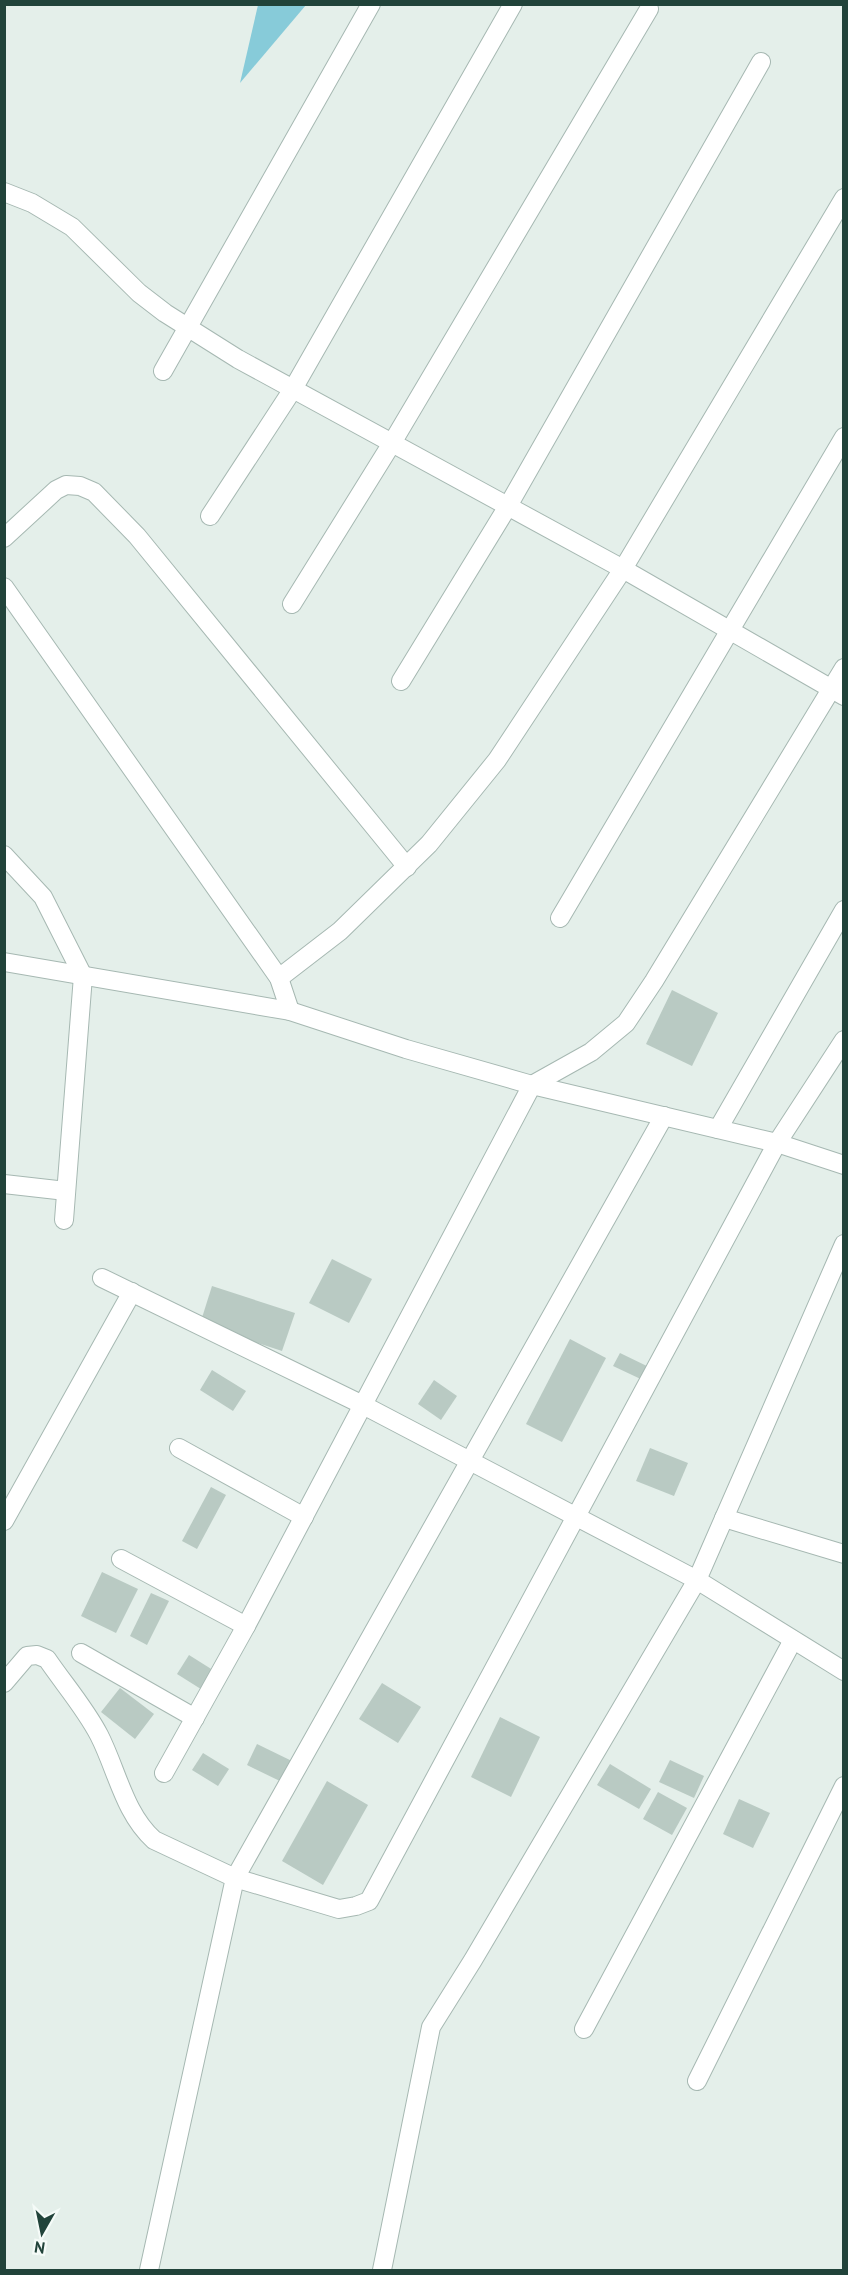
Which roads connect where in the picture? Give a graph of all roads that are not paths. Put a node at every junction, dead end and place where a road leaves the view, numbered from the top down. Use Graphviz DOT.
graph roads {
  1 [pos="371,4"];
  2 [pos="513,4"];
  3 [pos="649,9"];
  4 [pos="762,62"];
  5 [pos="4,192"];
  6 [pos="843,198"];
  7 [pos="188,327"];
  8 [pos="163,371"];
  9 [pos="293,389"];
  10 [pos="843,437"];
  11 [pos="392,443"];
  12 [pos="508,506"];
  13 [pos="210,516"];
  14 [pos="4,538"];
  15 [pos="622,569"];
  16 [pos="4,586"];
  17 [pos="292,604"];
  18 [pos="731,630"];
  19 [pos="843,668"];
  20 [pos="401,681"];
  21 [pos="838,692"];
  22 [pos="4,855"];
  23 [pos="406,867"];
  24 [pos="843,910"];
  25 [pos="560,918"];
  26 [pos="4,962"];
  27 [pos="83,976"];
  28 [pos="279,978"];
  29 [pos="290,1011"];
  30 [pos="843,1040"];
  31 [pos="532,1085"];
  32 [pos="664,1116"];
  33 [pos="718,1129"];
  34 [pos="777,1143"];
  35 [pos="843,1165"];
  36 [pos="4,1184"];
  37 [pos="66,1191"];
  38 [pos="64,1220"];
  39 [pos="843,1245"];
  40 [pos="102,1278"];
  41 [pos="132,1292"];
  42 [pos="363,1405"];
  43 [pos="179,1448"];
  44 [pos="472,1462"];
  45 [pos="304,1517"];
  46 [pos="575,1518"];
  47 [pos="724,1518"];
  48 [pos="4,1521"];
  49 [pos="843,1554"];
  50 [pos="121,1559"];
  51 [pos="697,1580"];
  52 [pos="246,1626"];
  53 [pos="793,1640"];
  54 [pos="81,1653"];
  55 [pos="843,1671"];
  56 [pos="4,1683"];
  57 [pos="195,1718"];
  58 [pos="164,1773"];
  59 [pos="843,1786"];
  60 [pos="235,1878"];
  61 [pos="584,2029"];
  62 [pos="697,2081"];
  63 [pos="149,2271"];
  64 [pos="382,2271"];
  1 -- 7 [label="street"];
  2 -- 9 [label="street"];
  3 -- 11 [label="street"];
  4 -- 12 [label="street"];
  5 -- 7 [label="street"];
  6 -- 15 [label="street"];
  7 -- 8 [label="street"];
  7 -- 9 [label="street"];
  9 -- 11 [label="street"];
  9 -- 13 [label="street"];
  10 -- 18 [label="street"];
  11 -- 12 [label="street"];
  11 -- 17 [label="street"];
  12 -- 15 [label="street"];
  12 -- 20 [label="street"];
  14 -- 23 [label="street"];
  15 -- 18 [label="street"];
  15 -- 23 [label="street"];
  16 -- 28 [label="street"];
  18 -- 21 [label="street"];
  18 -- 25 [label="street"];
  19 -- 21 [label="street"];
  21 -- 31 [label="street"];
  22 -- 27 [label="street"];
  23 -- 28 [label="street"];
  24 -- 33 [label="street"];
  26 -- 27 [label="street"];
  27 -- 29 [label="street"];
  27 -- 37 [label="street"];
  28 -- 29 [label="street"];
  29 -- 31 [label="street"];
  30 -- 34 [label="street"];
  31 -- 32 [label="street"];
  31 -- 42 [label="street"];
  32 -- 33 [label="street"];
  32 -- 44 [label="street"];
  33 -- 34 [label="street"];
  34 -- 35 [label="street"];
  34 -- 46 [label="street"];
  36 -- 37 [label="street"];
  37 -- 38 [label="street"];
  39 -- 47 [label="street"];
  40 -- 41 [label="street"];
  41 -- 42 [label="street"];
  41 -- 48 [label="street"];
  42 -- 44 [label="street"];
  42 -- 45 [label="street"];
  43 -- 45 [label="street"];
  44 -- 46 [label="street"];
  44 -- 60 [label="street"];
  45 -- 52 [label="street"];
  46 -- 51 [label="street"];
  46 -- 60 [label="street"];
  47 -- 49 [label="street"];
  47 -- 51 [label="street"];
  50 -- 52 [label="street"];
  51 -- 53 [label="street"];
  51 -- 64 [label="street"];
  52 -- 57 [label="street"];
  53 -- 55 [label="street"];
  53 -- 61 [label="street"];
  54 -- 57 [label="street"];
  56 -- 60 [label="street"];
  57 -- 58 [label="street"];
  59 -- 62 [label="street"];
  60 -- 63 [label="street"];
}
